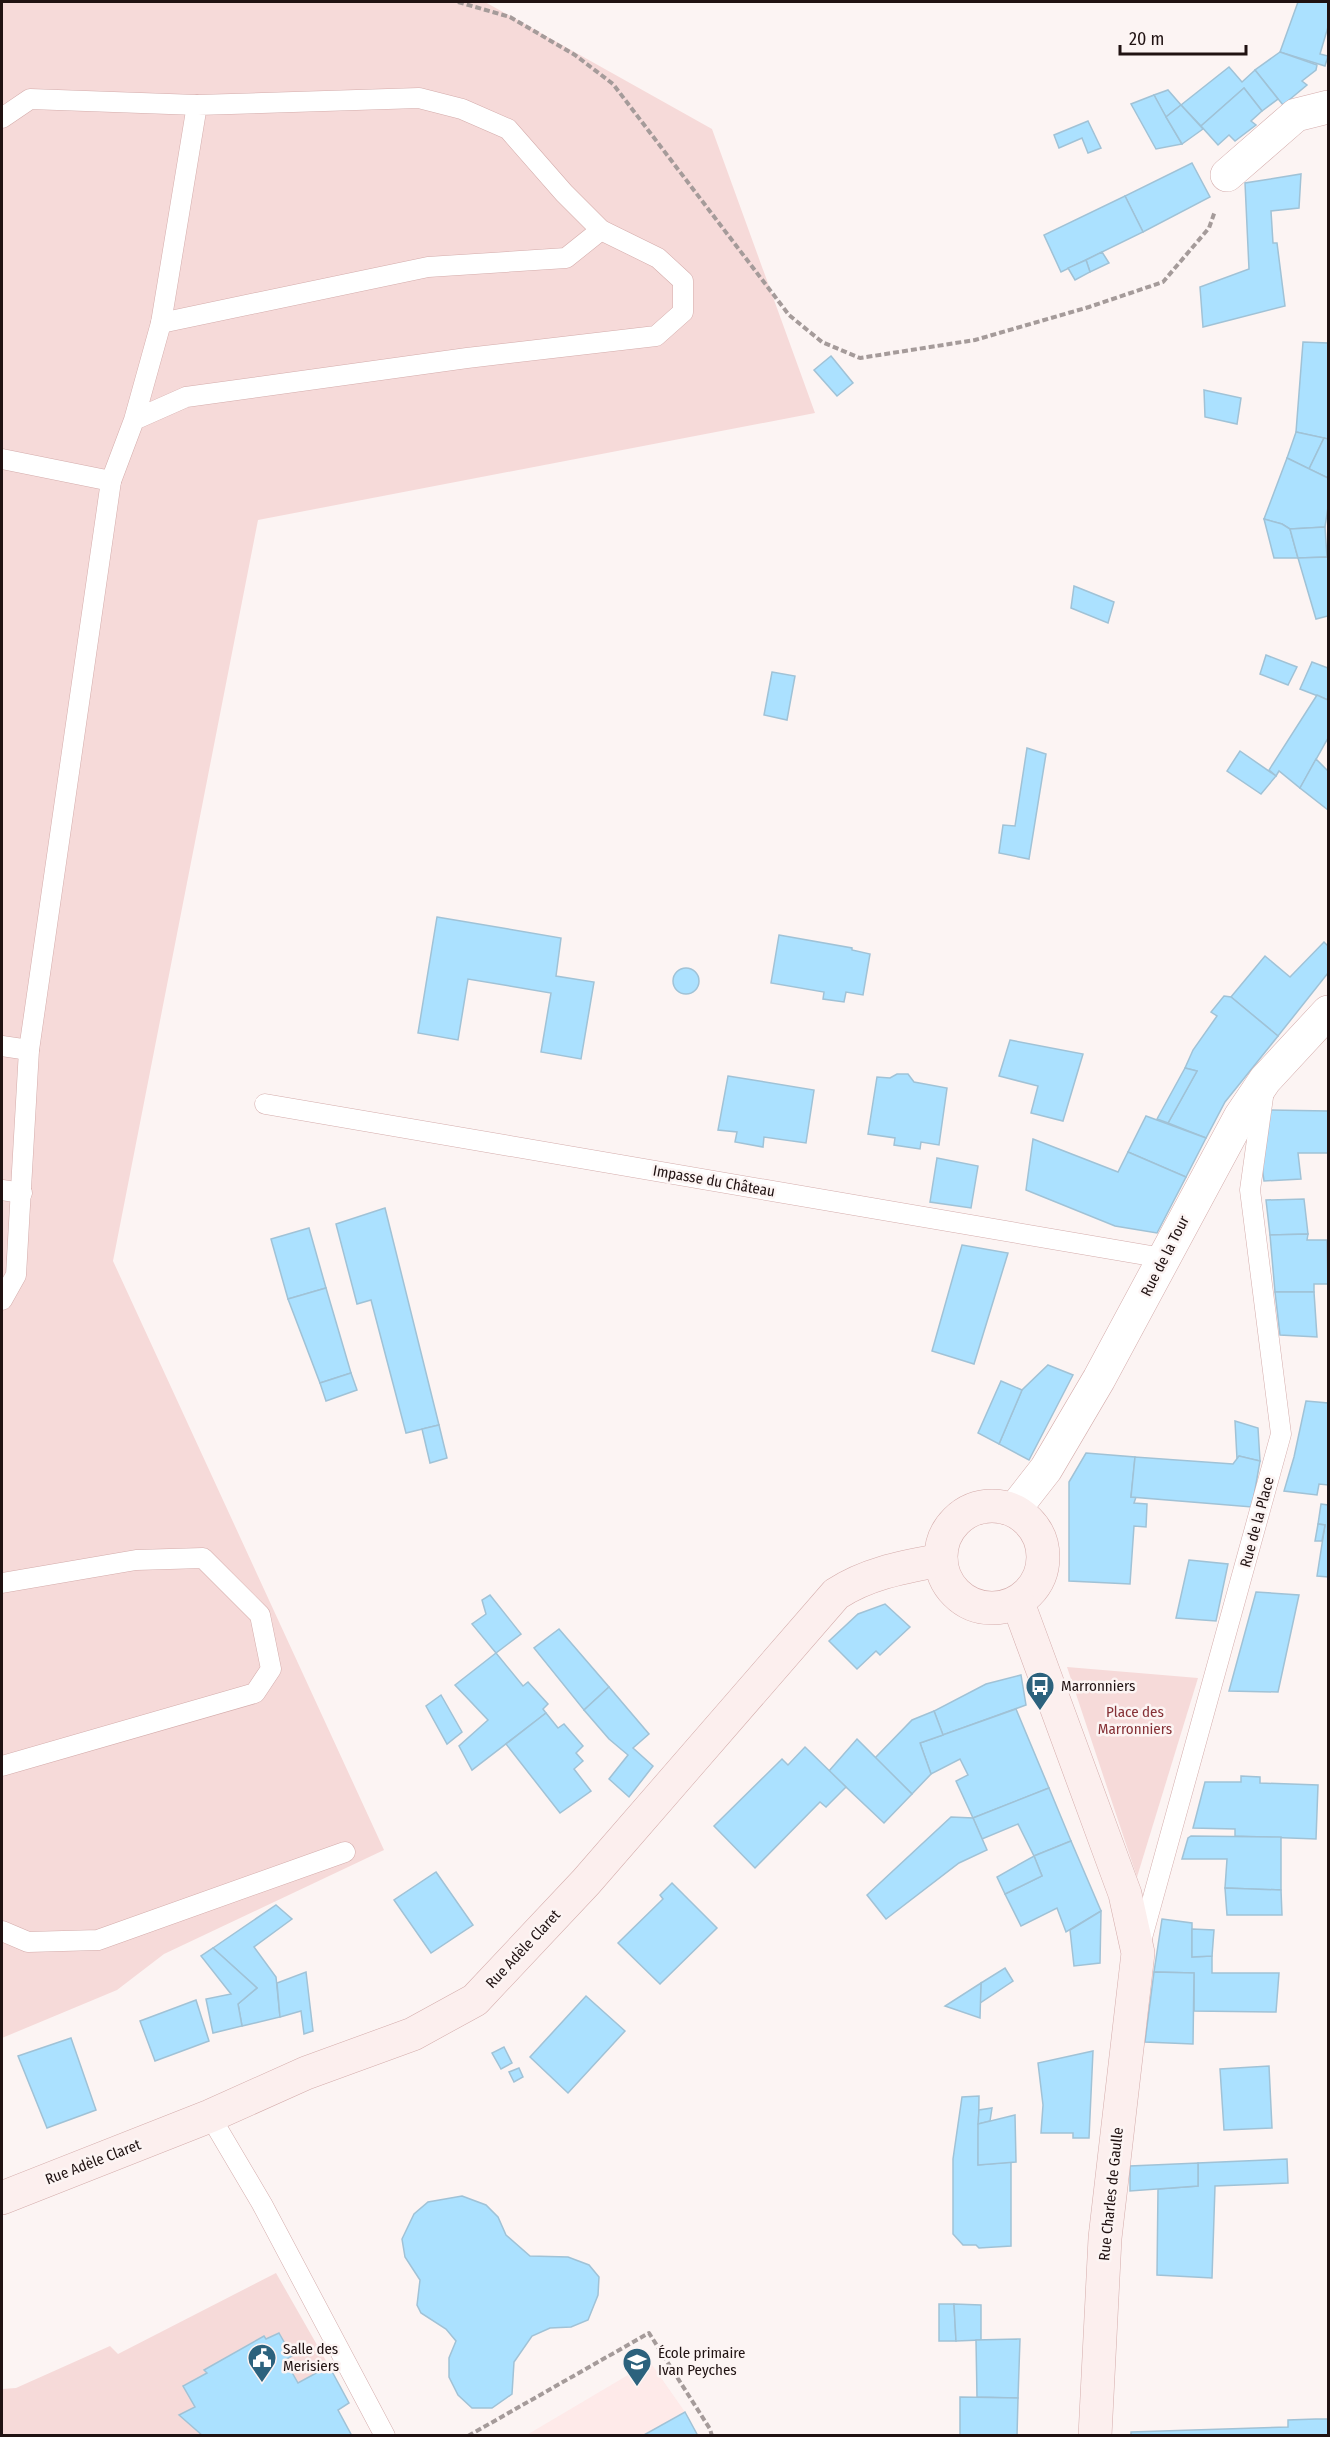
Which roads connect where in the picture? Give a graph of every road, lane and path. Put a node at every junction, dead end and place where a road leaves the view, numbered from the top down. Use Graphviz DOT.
graph roads {
  1 [pos="458,2"];
  2 [pos="197,105"];
  3 [pos="1329,107"];
  4 [pos="2,117"];
  5 [pos="1227,175"];
  6 [pos="601,230"];
  7 [pos="161,323"];
  8 [pos="134,420"];
  9 [pos="2,459"];
  10 [pos="111,481"];
  11 [pos="1329,1012"];
  12 [pos="2,1046"];
  13 [pos="29,1050"];
  14 [pos="1265,1080"];
  15 [pos="266,1104"];
  16 [pos="2,1190"];
  17 [pos="22,1192"];
  18 [pos="1163,1258"];
  19 [pos="2,1300"];
  20 [pos="1014,1510"];
  21 [pos="941,1560"];
  22 [pos="2,1583"];
  23 [pos="1018,1603"];
  24 [pos="2,1766"];
  25 [pos="345,1852"];
  26 [pos="2,1931"];
  27 [pos="1138,1953"];
  28 [pos="210,2116"];
  29 [pos="2,2198"];
  30 [pos="385,2436"];
  31 [pos="468,2436"];
  32 [pos="712,2436"];
  33 [pos="1095,2436"];
  1 -- 5 [label="path"];
  2 -- 4 [label="lane"];
  2 -- 6 [label="lane"];
  2 -- 7 [label="lane"];
  3 -- 5 [label="street"];
  6 -- 7 [label="lane"];
  6 -- 8 [label="lane"];
  7 -- 8 [label="lane"];
  8 -- 10 [label="lane"];
  9 -- 10 [label="lane"];
  10 -- 13 [label="lane"];
  11 -- 14 [label="street, Rue de la Tour"];
  12 -- 13 [label="lane"];
  13 -- 17 [label="lane"];
  14 -- 18 [label="street, Rue de la Tour"];
  14 -- 27 [label="lane, Rue de la Place"];
  15 -- 18 [label="lane, Impasse du Château"];
  16 -- 17 [label="lane"];
  17 -- 19 [label="lane"];
  18 -- 20 [label="street, Rue de la Tour"];
  20 -- 21 [label="street"];
  20 -- 23 [label="street"];
  21 -- 23 [label="street"];
  21 -- 28 [label="street, Rue Adèle Claret"];
  22 -- 24 [label="lane"];
  23 -- 27 [label="street"];
  25 -- 26 [label="lane"];
  27 -- 33 [label="street, Rue Charles de Gaulle"];
  28 -- 29 [label="street, Rue Adèle Claret"];
  28 -- 30 [label="lane"];
  31 -- 32 [label="path"];
}
